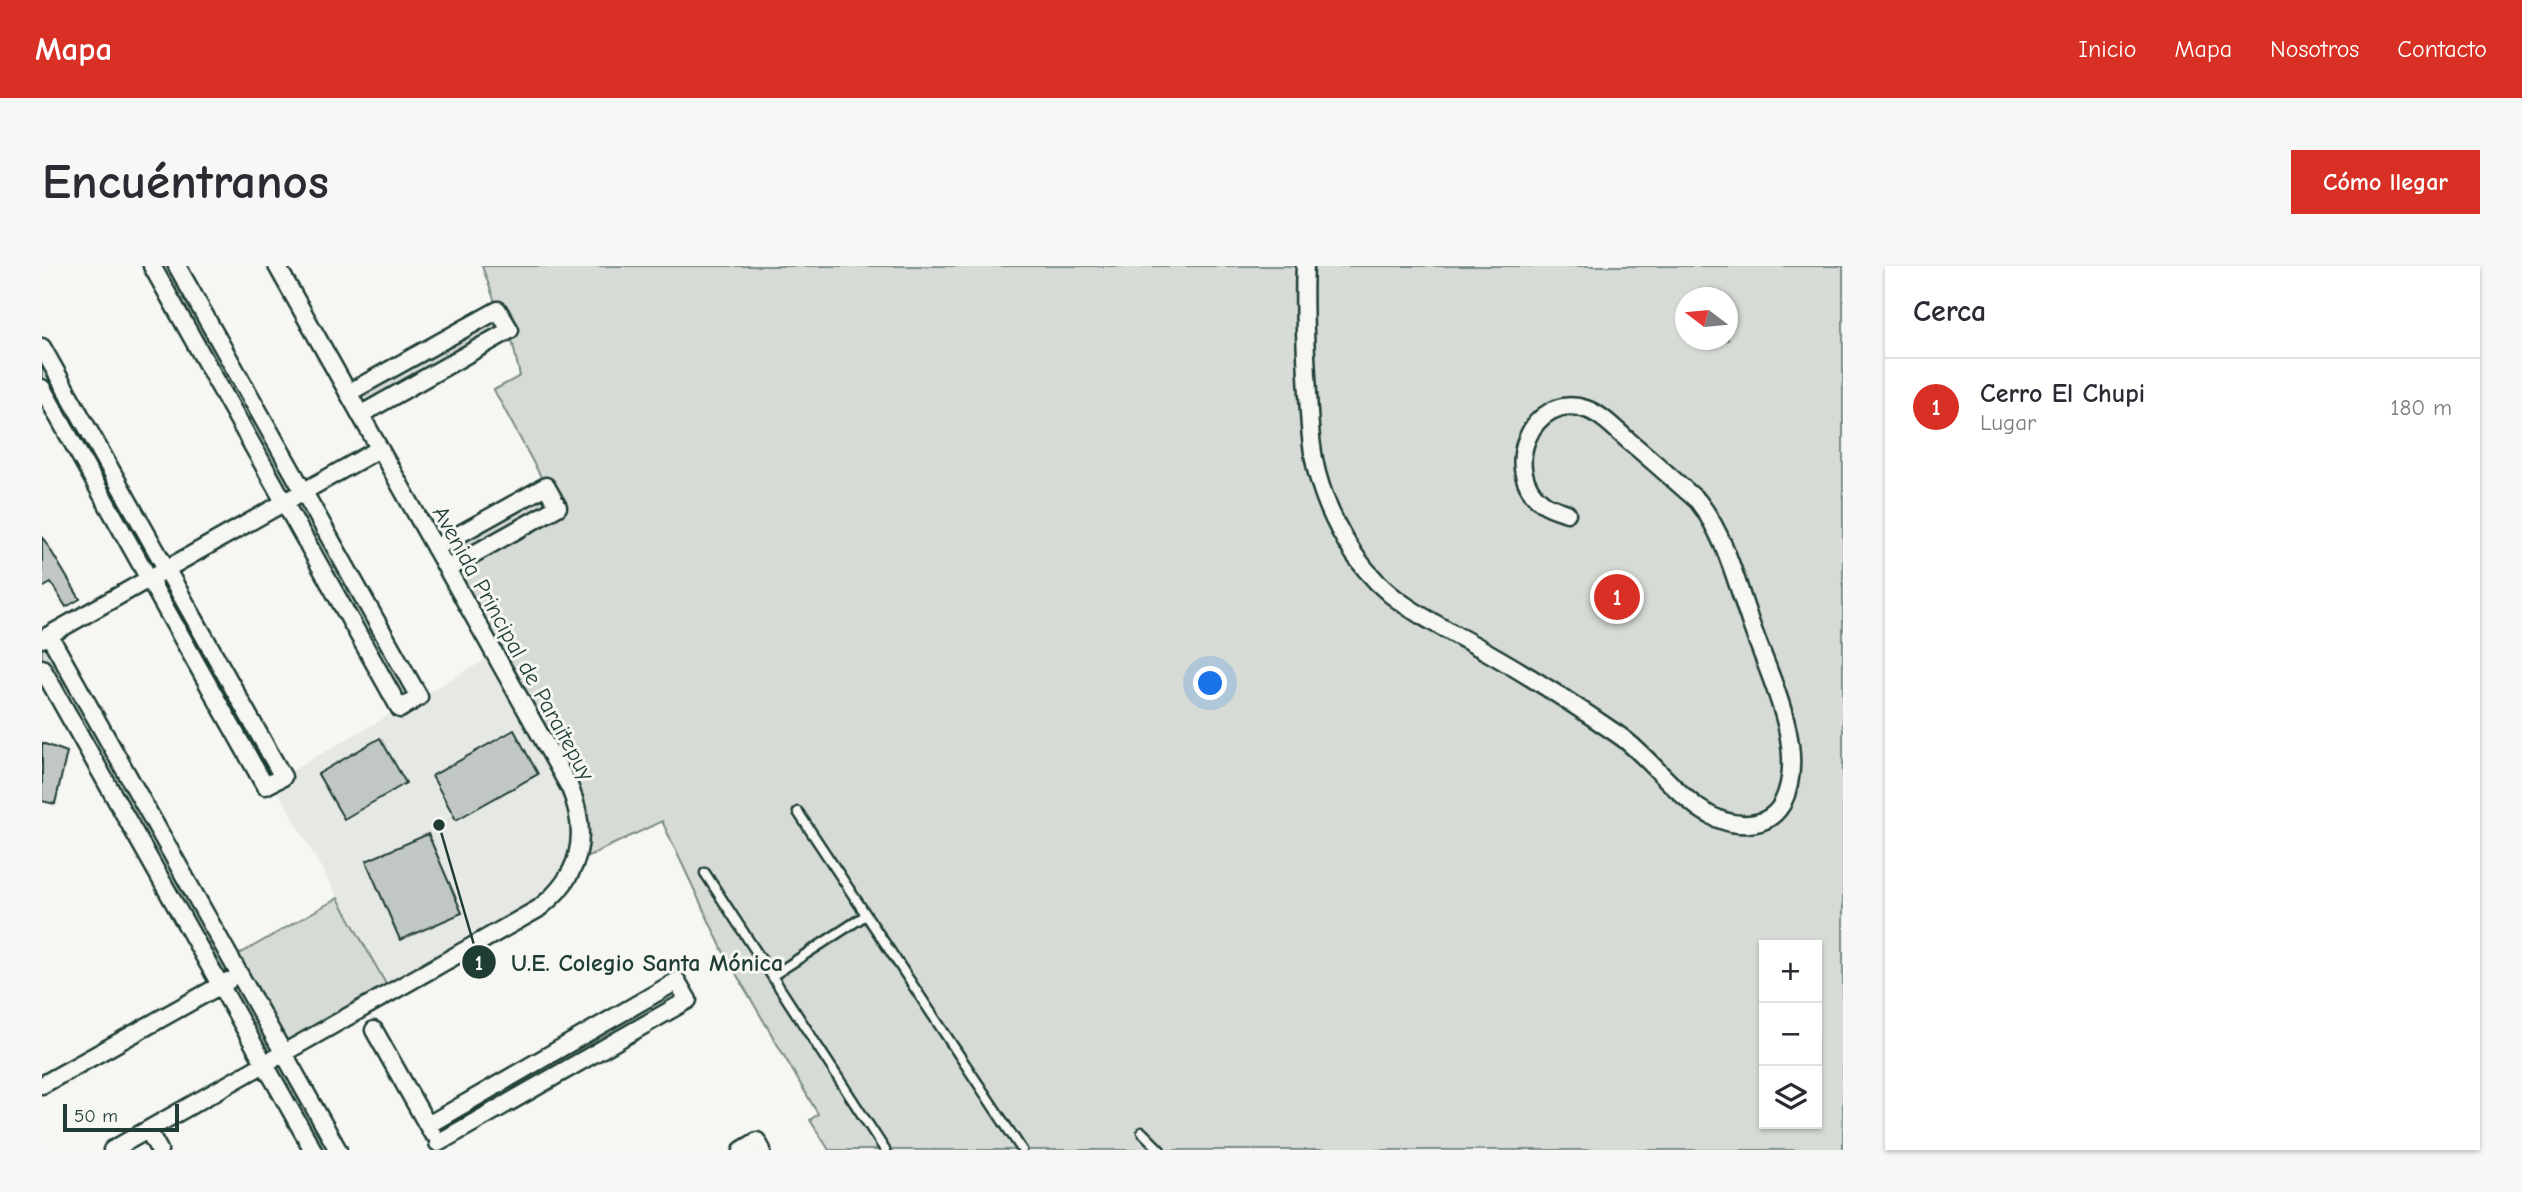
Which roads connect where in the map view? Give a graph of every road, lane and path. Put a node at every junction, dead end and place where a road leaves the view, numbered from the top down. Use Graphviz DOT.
graph roads {
  1 [pos="152,266"];
  2 [pos="177,266"];
  3 [pos="277,266"];
  4 [pos="1306,266"];
  5 [pos="42,347"];
  6 [pos="42,388"];
  7 [pos="348,393"];
  8 [pos="360,415"];
  9 [pos="379,449"];
  10 [pos="304,492"];
  11 [pos="285,502"];
  12 [pos="1567,513"];
  13 [pos="435,548"];
  14 [pos="166,569"];
  15 [pos="447,569"];
  16 [pos="149,579"];
  17 [pos="46,637"];
  18 [pos="42,668"];
  19 [pos="798,812"];
  20 [pos="165,842"];
  21 [pos="146,853"];
  22 [pos="705,873"];
  23 [pos="866,915"];
  24 [pos="239,975"];
  25 [pos="772,976"];
  26 [pos="220,985"];
  27 [pos="374,1030"];
  28 [pos="284,1054"];
  29 [pos="265,1064"];
  30 [pos="42,1085"];
  31 [pos="428,1125"];
  32 [pos="148,1130"];
  33 [pos="1142,1132"];
  34 [pos="132,1145"];
  35 [pos="440,1147"];
  36 [pos="112,1150"];
  37 [pos="159,1150"];
  38 [pos="313,1150"];
  39 [pos="338,1150"];
  40 [pos="742,1150"];
  41 [pos="762,1150"];
  42 [pos="885,1150"];
  43 [pos="1022,1150"];
  44 [pos="1160,1150"];
  1 -- 11 [label="street"];
  2 -- 10 [label="street"];
  3 -- 7 [label="street, Avenida Principal de Paraitepuy"];
  4 -- 12 [label="street"];
  5 -- 14 [label="street"];
  6 -- 16 [label="street"];
  7 -- 8 [label="street, Avenida Principal de Paraitepuy"];
  7 -- 8 [label="street"];
  8 -- 9 [label="street, Avenida Principal de Paraitepuy"];
  9 -- 10 [label="street"];
  9 -- 13 [label="street, Avenida Principal de Paraitepuy"];
  10 -- 11 [label="street"];
  10 -- 11 [label="street"];
  11 -- 14 [label="street"];
  13 -- 15 [label="street, Avenida Principal de Paraitepuy"];
  13 -- 15 [label="street"];
  14 -- 16 [label="street"];
  14 -- 16 [label="street"];
  15 -- 28 [label="street, Avenida Principal de Paraitepuy"];
  16 -- 17 [label="street"];
  17 -- 20 [label="street"];
  18 -- 21 [label="street"];
  19 -- 23 [label="lane"];
  20 -- 21 [label="street"];
  20 -- 24 [label="street"];
  21 -- 26 [label="street"];
  22 -- 25 [label="lane"];
  23 -- 25 [label="lane"];
  23 -- 43 [label="lane"];
  24 -- 26 [label="street"];
  24 -- 28 [label="street"];
  25 -- 42 [label="lane"];
  26 -- 29 [label="street"];
  26 -- 30 [label="street"];
  27 -- 31 [label="street"];
  28 -- 29 [label="street, Avenida Principal de Paraitepuy"];
  28 -- 39 [label="street"];
  29 -- 32 [label="street, Avenida Principal de Paraitepuy"];
  29 -- 38 [label="street"];
  31 -- 35 [label="street"];
  31 -- 35 [label="street"];
  32 -- 34 [label="street, Avenida Principal de Paraitepuy"];
  32 -- 37 [label="street"];
  33 -- 44 [label="lane"];
  34 -- 36 [label="street, Avenida Principal de Paraitepuy"];
  40 -- 41 [label="street"];
}
